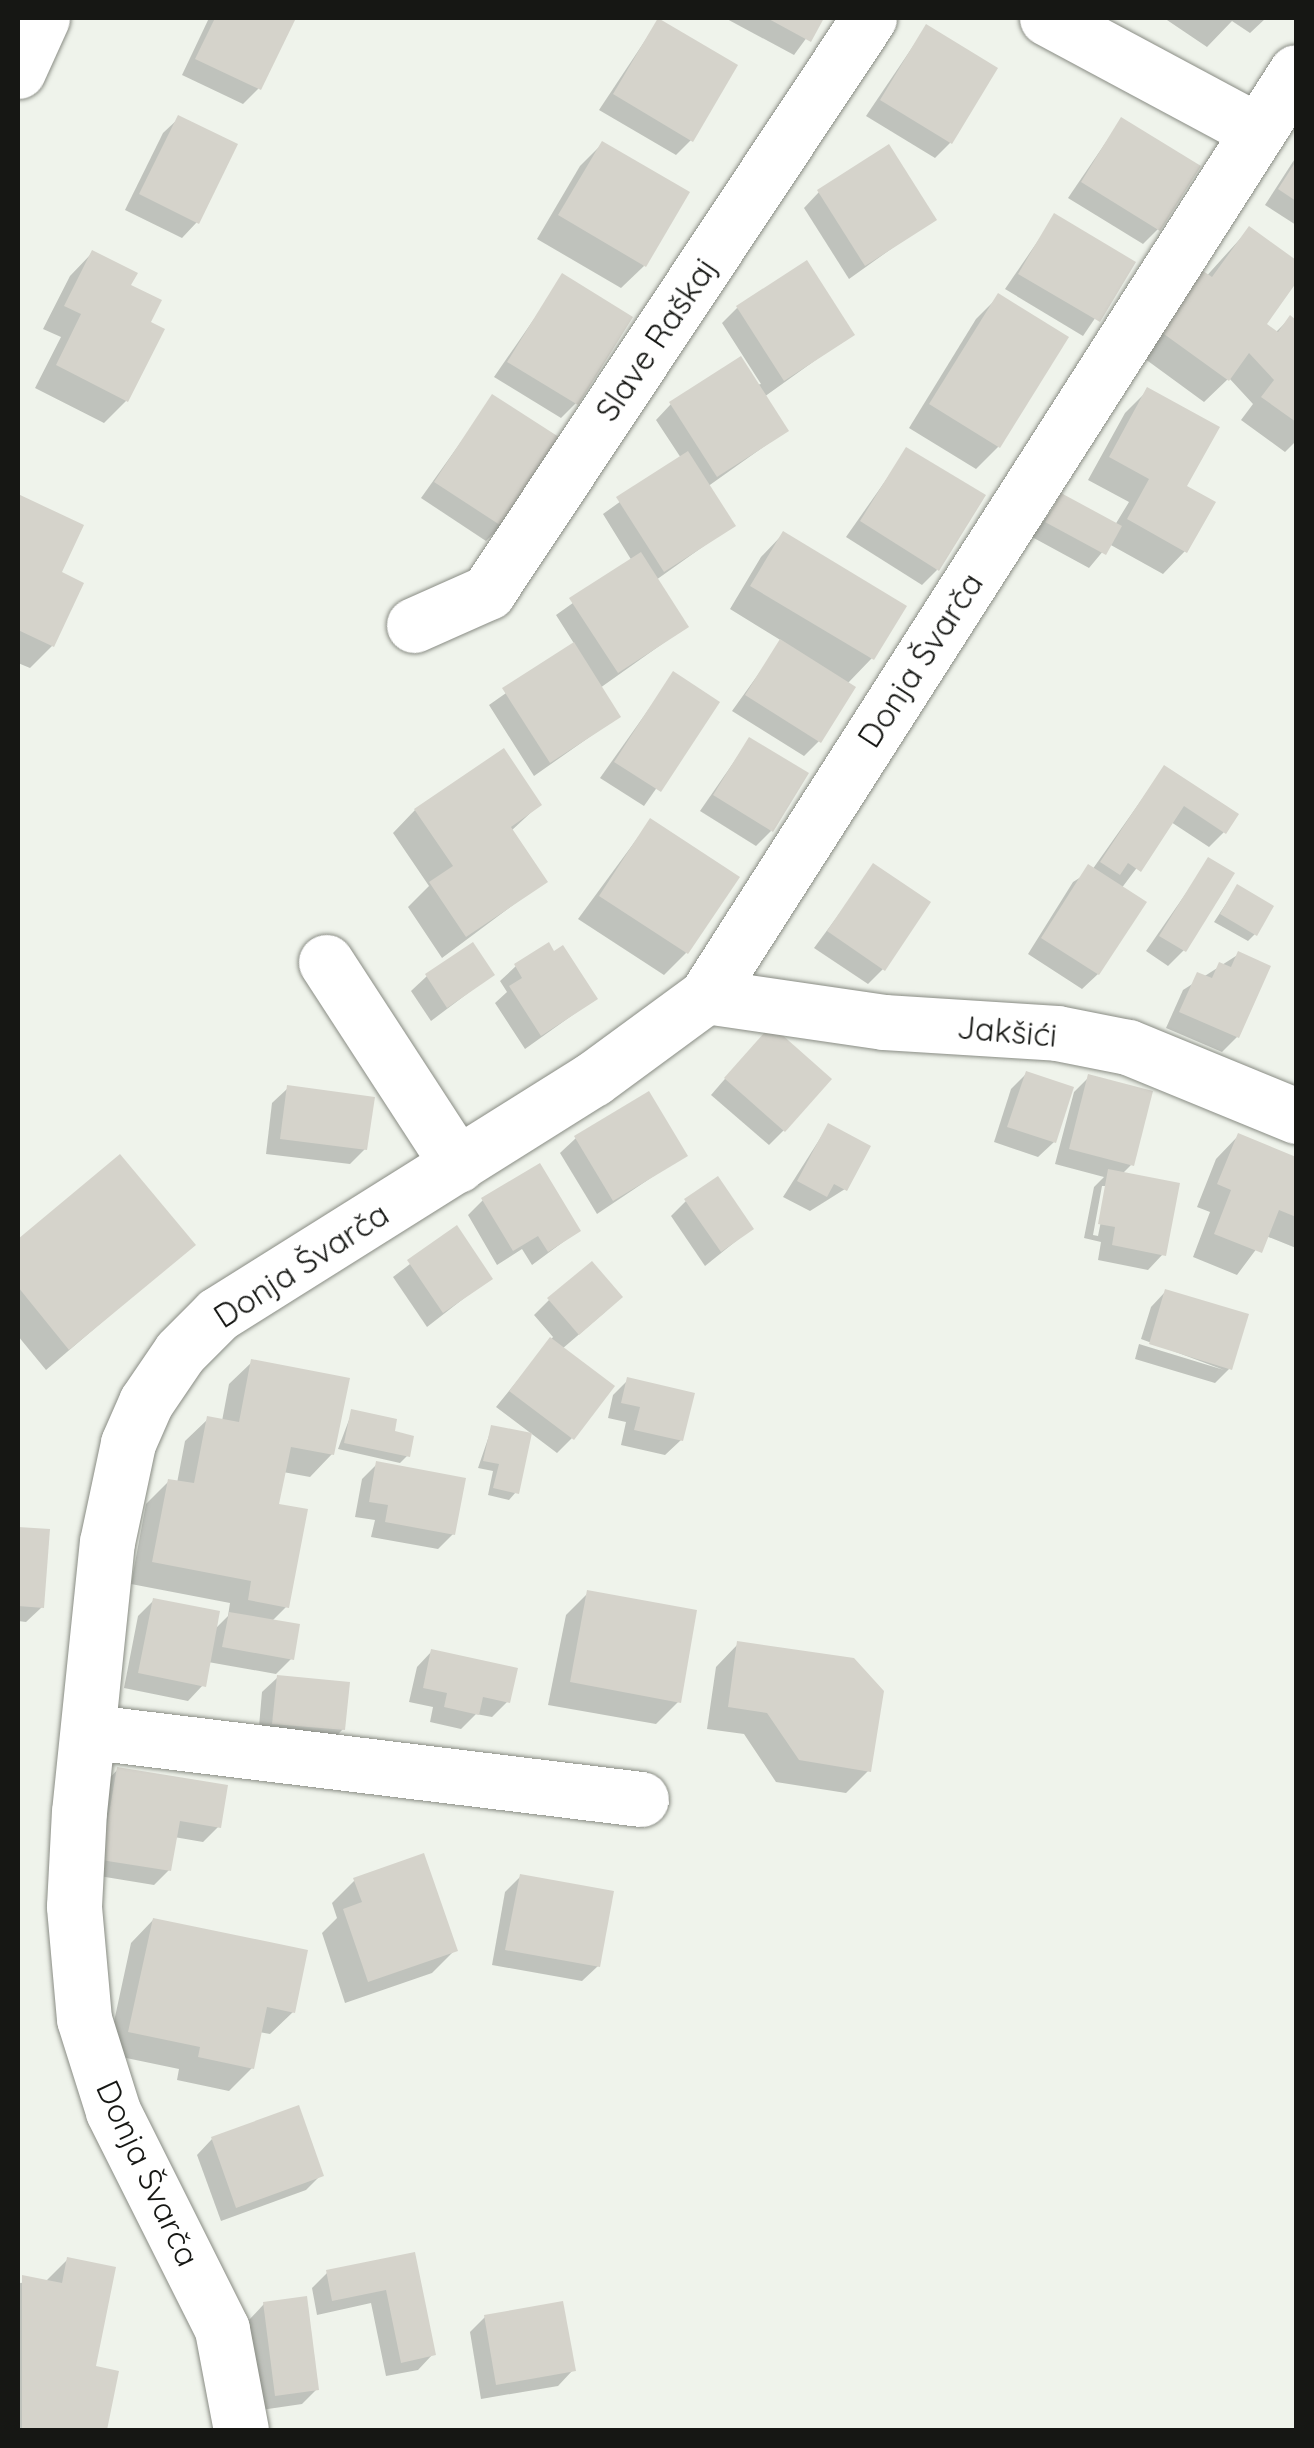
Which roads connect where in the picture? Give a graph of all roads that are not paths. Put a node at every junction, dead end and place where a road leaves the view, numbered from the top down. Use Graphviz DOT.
graph roads {
  1 [pos="42,18"];
  2 [pos="869,18"];
  3 [pos="1047,18"];
  4 [pos="18,71"];
  5 [pos="1296,72"];
  6 [pos="1258,131"];
  7 [pos="414,624"];
  8 [pos="326,962"];
  9 [pos="706,996"];
  10 [pos="1296,1116"];
  11 [pos="458,1164"];
  12 [pos="92,1732"];
  13 [pos="641,1800"];
  14 [pos="241,2430"];
  1 -- 4 [label="street"];
  2 -- 7 [label="street, Slave Raškaj"];
  3 -- 6 [label="street"];
  5 -- 6 [label="street, Donja Švarča"];
  6 -- 9 [label="street, Donja Švarča"];
  8 -- 11 [label="street"];
  9 -- 10 [label="street, Jakšići"];
  9 -- 11 [label="street, Donja Švarča"];
  11 -- 12 [label="street, Donja Švarča"];
  12 -- 13 [label="street"];
  12 -- 14 [label="street, Donja Švarča"];
}
